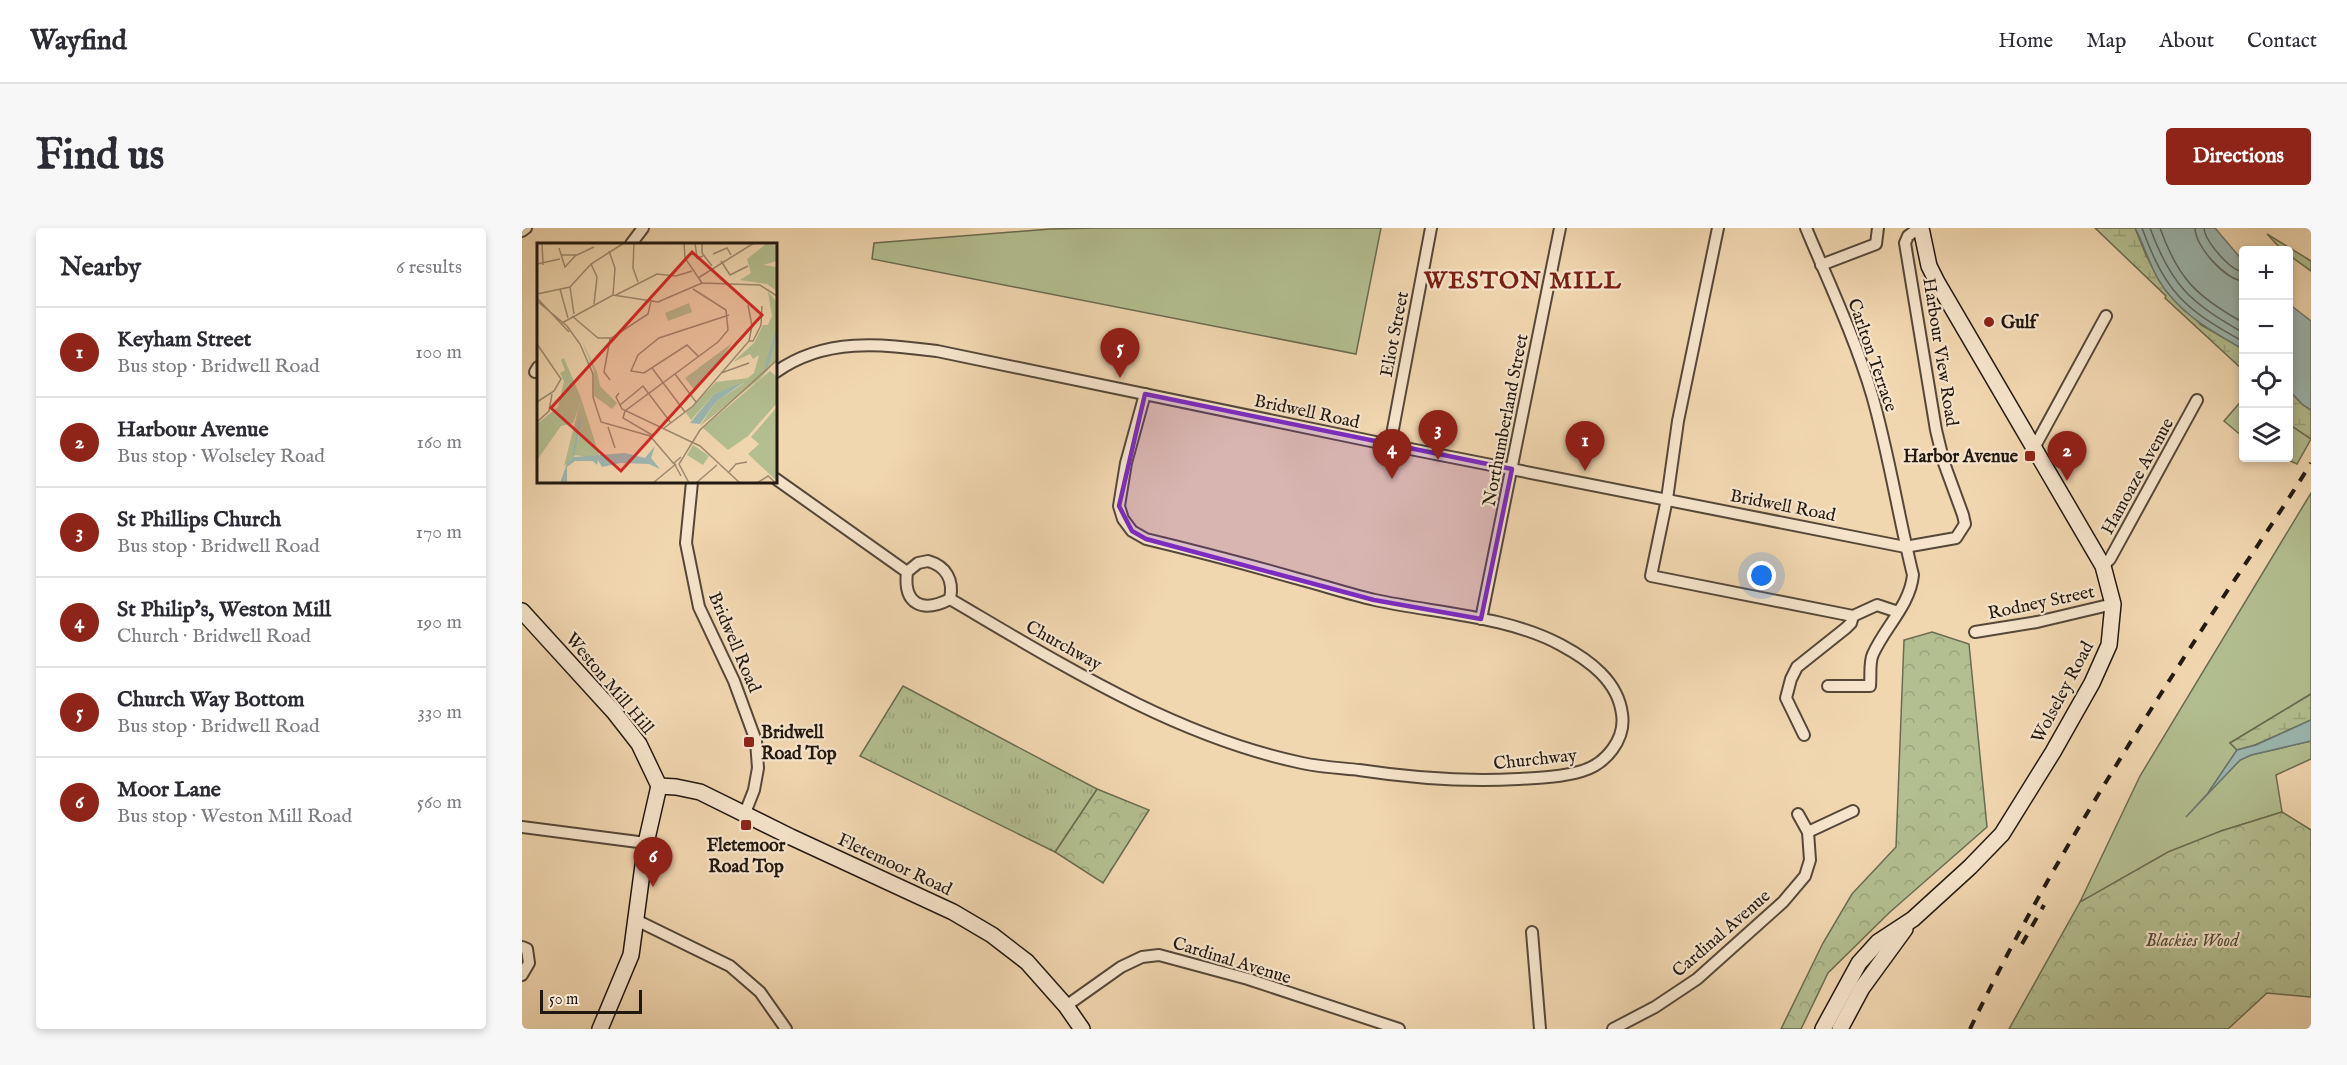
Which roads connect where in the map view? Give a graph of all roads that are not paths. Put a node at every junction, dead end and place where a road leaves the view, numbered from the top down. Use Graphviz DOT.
graph roads {
  1 [pos="526,228"];
  2 [pos="643,228"];
  3 [pos="1431,228"];
  4 [pos="1560,228"];
  5 [pos="1718,228"];
  6 [pos="1806,228"];
  7 [pos="1878,228"];
  8 [pos="1920,228"];
  9 [pos="522,231"];
  10 [pos="632,243"];
  11 [pos="1821,265"];
  12 [pos="2106,316"];
  13 [pos="777,371"];
  14 [pos="1145,394"];
  15 [pos="2197,400"];
  16 [pos="1390,445"];
  17 [pos="2034,448"];
  18 [pos="1512,469"];
  19 [pos="777,480"];
  20 [pos="692,483"];
  21 [pos="1667,499"];
  22 [pos="1905,547"];
  23 [pos="2103,566"];
  24 [pos="907,572"];
  25 [pos="950,599"];
  26 [pos="2113,603"];
  27 [pos="522,611"];
  28 [pos="1898,612"];
  29 [pos="1853,616"];
  30 [pos="1481,619"];
  31 [pos="1975,632"];
  32 [pos="1828,686"];
  33 [pos="1804,735"];
  34 [pos="659,786"];
  35 [pos="1853,811"];
  36 [pos="745,813"];
  37 [pos="1798,814"];
  38 [pos="522,827"];
  39 [pos="1808,832"];
  40 [pos="646,843"];
  41 [pos="1912,919"];
  42 [pos="636,920"];
  43 [pos="1532,932"];
  44 [pos="522,947"];
  45 [pos="522,975"];
  46 [pos="1066,1006"];
  47 [pos="600,1029"];
  48 [pos="786,1029"];
  49 [pos="1082,1029"];
  50 [pos="1399,1029"];
  51 [pos="1539,1029"];
  52 [pos="1613,1029"];
  53 [pos="1823,1029"];
  54 [pos="1840,1029"];
  1 -- 9 [label="street"];
  2 -- 10 [label="street"];
  3 -- 16 [label="street, Eliot Street"];
  4 -- 18 [label="street, Northumberland Street"];
  5 -- 21 [label="street"];
  6 -- 11 [label="street, Carlton Terrace"];
  7 -- 11 [label="street"];
  8 -- 17 [label="street, Wolseley Road"];
  8 -- 22 [label="street, Harbour View Road"];
  11 -- 22 [label="street, Carlton Terrace"];
  12 -- 17 [label="street"];
  13 -- 14 [label="street, Bridwell Road"];
  14 -- 16 [label="street, Bridwell Road"];
  14 -- 30 [label="street, Churchway"];
  15 -- 23 [label="street, Hamoaze Avenue"];
  16 -- 18 [label="street, Bridwell Road"];
  17 -- 23 [label="street, Wolseley Road"];
  18 -- 21 [label="street, Bridwell Road"];
  18 -- 30 [label="street, Northumberland Street"];
  19 -- 24 [label="street"];
  20 -- 36 [label="street, Bridwell Road"];
  21 -- 22 [label="street, Bridwell Road"];
  21 -- 29 [label="street"];
  22 -- 28 [label="street, Carlton Terrace"];
  23 -- 26 [label="street, Wolseley Road"];
  24 -- 25 [label="street"];
  24 -- 25 [label="street"];
  25 -- 30 [label="street, Churchway"];
  26 -- 31 [label="street, Rodney Street"];
  26 -- 41 [label="street, Wolseley Road"];
  27 -- 34 [label="street, Weston Mill Hill"];
  28 -- 29 [label="street"];
  28 -- 32 [label="street, Carlton Terrace"];
  29 -- 33 [label="street"];
  34 -- 36 [label="street, Fletemoor Road"];
  34 -- 40 [label="street"];
  35 -- 39 [label="street"];
  36 -- 46 [label="street, Fletemoor Road"];
  37 -- 39 [label="street, Cardinal Avenue"];
  38 -- 40 [label="street"];
  39 -- 52 [label="street, Cardinal Avenue"];
  40 -- 42 [label="street"];
  41 -- 53 [label="street, Wolseley Road"];
  41 -- 54 [label="street, Wolseley Road"];
  42 -- 47 [label="street"];
  42 -- 48 [label="street"];
  43 -- 51 [label="street"];
  44 -- 45 [label="street"];
  46 -- 49 [label="street, Fletemoor Road"];
  46 -- 50 [label="street, Cardinal Avenue"];
}
